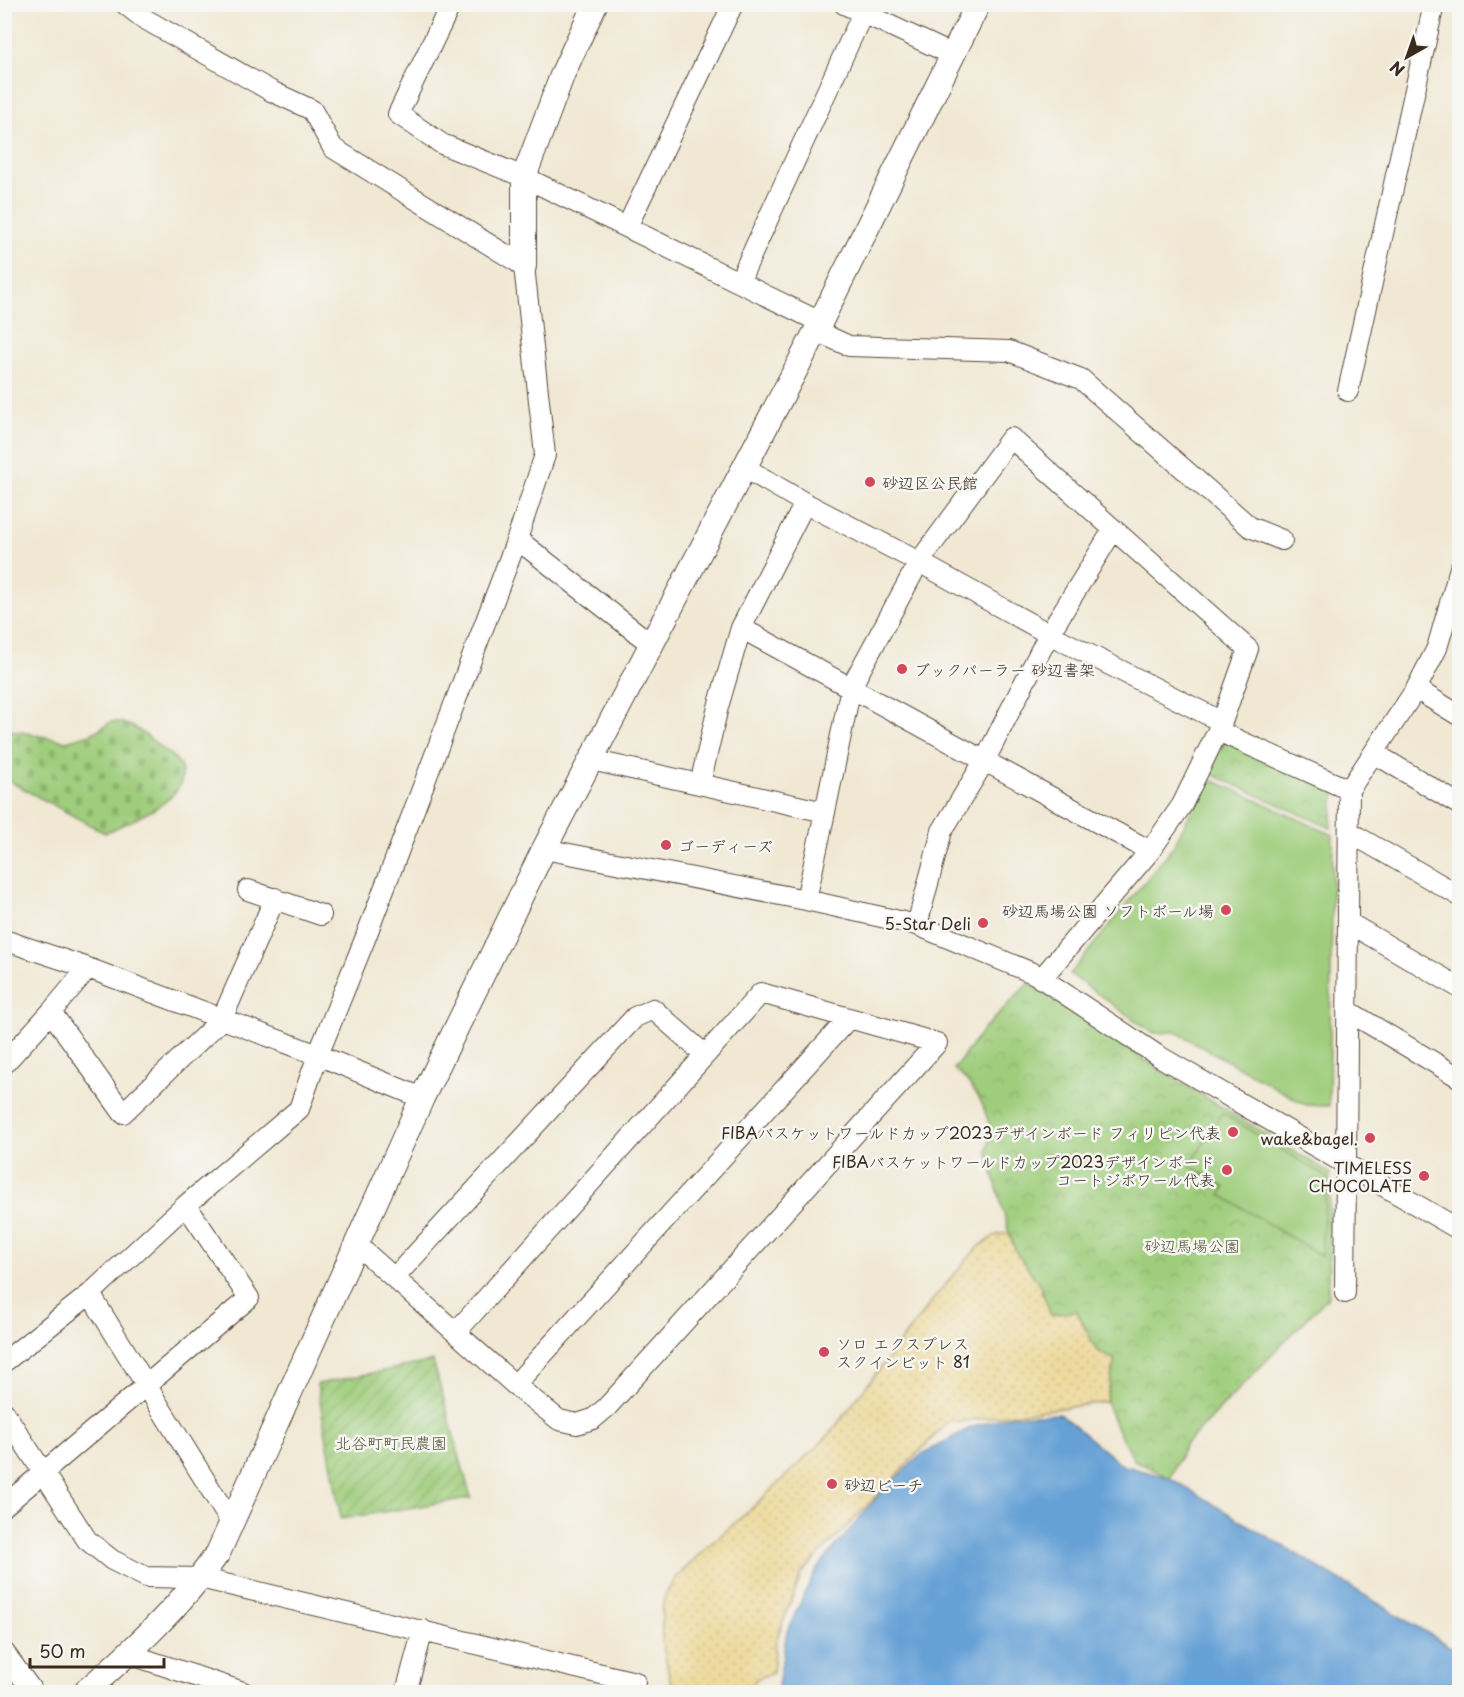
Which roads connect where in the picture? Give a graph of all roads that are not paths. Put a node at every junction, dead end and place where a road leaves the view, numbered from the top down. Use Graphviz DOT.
graph roads {
  1 [pos="124,4"];
  2 [pos="595,4"];
  3 [pos="733,4"];
  4 [pos="844,4"];
  5 [pos="978,4"];
  6 [pos="1434,4"];
  7 [pos="448,6"];
  8 [pos="865,9"];
  9 [pos="953,55"];
  10 [pos="524,177"];
  11 [pos="627,227"];
  12 [pos="524,266"];
  13 [pos="739,282"];
  14 [pos="818,326"];
  15 [pos="1348,391"];
  16 [pos="745,468"];
  17 [pos="805,503"];
  18 [pos="1113,530"];
  19 [pos="517,539"];
  20 [pos="1282,540"];
  21 [pos="919,562"];
  22 [pos="1460,568"];
  23 [pos="741,628"];
  24 [pos="1049,634"];
  25 [pos="651,644"];
  26 [pos="851,687"];
  27 [pos="1416,689"];
  28 [pos="1460,716"];
  29 [pos="1220,727"];
  30 [pos="1374,753"];
  31 [pos="591,760"];
  32 [pos="985,760"];
  33 [pos="700,784"];
  34 [pos="1349,790"];
  35 [pos="1460,805"];
  36 [pos="825,812"];
  37 [pos="1349,832"];
  38 [pos="544,849"];
  39 [pos="1150,850"];
  40 [pos="248,890"];
  41 [pos="1460,896"];
  42 [pos="275,898"];
  43 [pos="806,900"];
  44 [pos="321,915"];
  45 [pos="1349,923"];
  46 [pos="917,925"];
  47 [pos="4,940"];
  48 [pos="88,968"];
  49 [pos="1041,979"];
  50 [pos="1460,988"];
  51 [pos="1348,1011"];
  52 [pos="51,1012"];
  53 [pos="849,1018"];
  54 [pos="222,1019"];
  55 [pos="318,1055"];
  56 [pos="705,1055"];
  57 [pos="4,1064"];
  58 [pos="1460,1078"];
  59 [pos="422,1098"];
  60 [pos="1346,1163"];
  61 [pos="186,1205"];
  62 [pos="1460,1230"];
  63 [pos="357,1245"];
  64 [pos="394,1278"];
  65 [pos="1346,1293"];
  66 [pos="90,1294"];
  67 [pos="456,1332"];
  68 [pos="4,1362"];
  69 [pos="145,1384"];
  70 [pos="515,1384"];
  71 [pos="4,1412"];
  72 [pos="44,1473"];
  73 [pos="4,1506"];
  74 [pos="231,1524"];
  75 [pos="200,1578"];
  76 [pos="423,1630"];
  77 [pos="4,1652"];
  78 [pos="129,1653"];
  79 [pos="636,1682"];
  80 [pos="33,1692"];
  81 [pos="85,1692"];
  82 [pos="243,1692"];
  83 [pos="406,1692"];
  1 -- 12 [label="street"];
  2 -- 10 [label="street"];
  3 -- 11 [label="street"];
  4 -- 8 [label="street"];
  5 -- 9 [label="street"];
  6 -- 15 [label="street"];
  7 -- 10 [label="street"];
  8 -- 9 [label="street"];
  8 -- 13 [label="street"];
  9 -- 14 [label="street"];
  10 -- 11 [label="street"];
  10 -- 12 [label="street"];
  11 -- 13 [label="street"];
  12 -- 19 [label="street"];
  13 -- 14 [label="street"];
  14 -- 16 [label="street"];
  14 -- 20 [label="street"];
  16 -- 17 [label="street"];
  16 -- 25 [label="street"];
  17 -- 21 [label="street"];
  17 -- 23 [label="street"];
  18 -- 21 [label="street"];
  18 -- 24 [label="street"];
  18 -- 29 [label="street"];
  19 -- 25 [label="street"];
  19 -- 55 [label="street"];
  21 -- 24 [label="street"];
  21 -- 26 [label="street"];
  22 -- 27 [label="street"];
  23 -- 26 [label="street"];
  23 -- 33 [label="street"];
  24 -- 29 [label="street"];
  24 -- 32 [label="street"];
  25 -- 31 [label="street"];
  26 -- 32 [label="street"];
  26 -- 36 [label="street"];
  27 -- 28 [label="street"];
  27 -- 30 [label="street"];
  29 -- 34 [label="street"];
  29 -- 39 [label="street"];
  30 -- 34 [label="street"];
  30 -- 35 [label="street"];
  31 -- 33 [label="street"];
  31 -- 38 [label="street"];
  32 -- 39 [label="street"];
  32 -- 46 [label="street"];
  33 -- 36 [label="street"];
  34 -- 37 [label="street"];
  36 -- 43 [label="street"];
  37 -- 41 [label="street"];
  37 -- 45 [label="street"];
  38 -- 43 [label="street"];
  38 -- 59 [label="street"];
  39 -- 49 [label="street"];
  40 -- 42 [label="street"];
  42 -- 44 [label="street"];
  42 -- 54 [label="street"];
  43 -- 46 [label="street"];
  45 -- 50 [label="street"];
  45 -- 51 [label="street"];
  46 -- 49 [label="street"];
  47 -- 48 [label="street"];
  48 -- 52 [label="street"];
  48 -- 54 [label="street"];
  49 -- 60 [label="street"];
  51 -- 58 [label="street"];
  51 -- 60 [label="street"];
  52 -- 54 [label="street"];
  52 -- 57 [label="street"];
  53 -- 56 [label="street"];
  53 -- 70 [label="street"];
  53 -- 70 [label="street"];
  54 -- 55 [label="street"];
  55 -- 59 [label="street"];
  55 -- 61 [label="street"];
  56 -- 64 [label="street"];
  56 -- 67 [label="street"];
  59 -- 63 [label="street"];
  60 -- 62 [label="street"];
  60 -- 65 [label="street"];
  61 -- 66 [label="street"];
  61 -- 69 [label="street"];
  63 -- 64 [label="street"];
  63 -- 74 [label="street"];
  64 -- 67 [label="street"];
  66 -- 68 [label="street"];
  66 -- 69 [label="street"];
  67 -- 70 [label="street"];
  69 -- 72 [label="street"];
  69 -- 74 [label="street"];
  71 -- 72 [label="street"];
  72 -- 73 [label="street"];
  72 -- 75 [label="street"];
  74 -- 75 [label="street"];
  75 -- 76 [label="street"];
  75 -- 78 [label="street"];
  76 -- 79 [label="street"];
  76 -- 83 [label="street"];
  77 -- 80 [label="street"];
  78 -- 81 [label="street"];
  78 -- 82 [label="street"];
}
